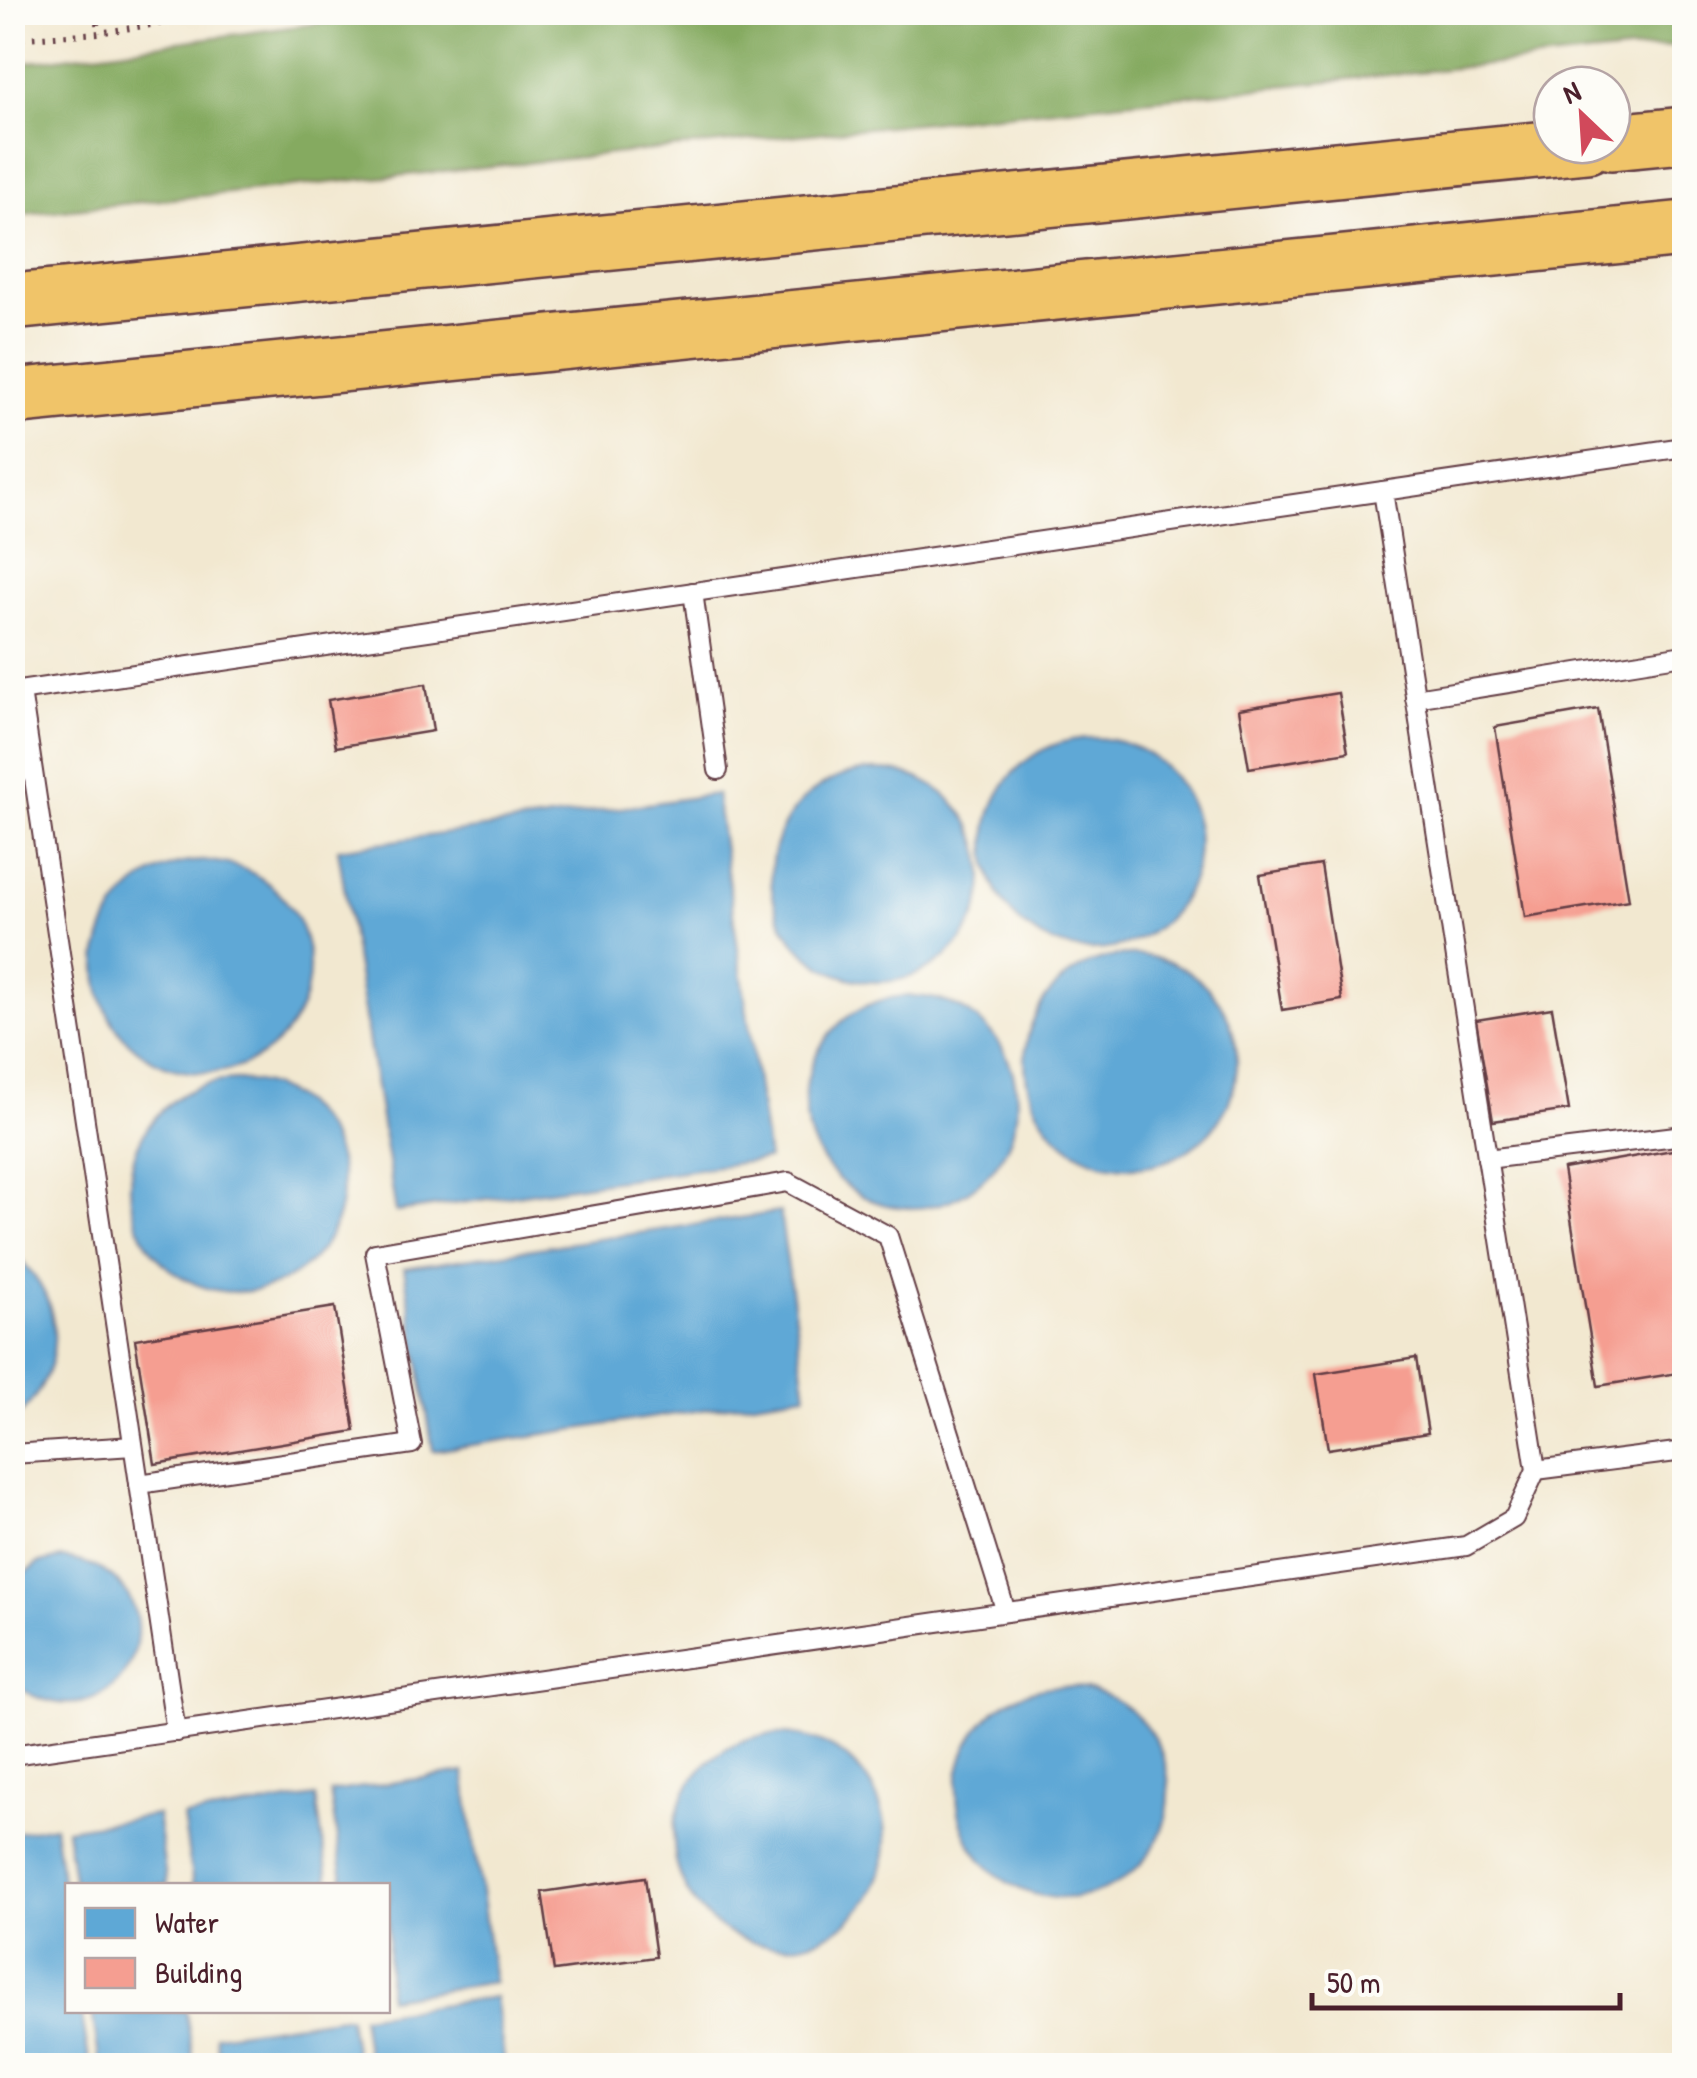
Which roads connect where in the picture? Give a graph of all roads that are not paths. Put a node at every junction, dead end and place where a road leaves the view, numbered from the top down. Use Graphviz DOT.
graph roads {
  1 [pos="1684,135"];
  2 [pos="1632,140"];
  3 [pos="1532,150"];
  4 [pos="1684,230"];
  5 [pos="12,302"];
  6 [pos="12,397"];
  7 [pos="1684,447"];
  8 [pos="1382,491"];
  9 [pos="694,592"];
  10 [pos="1684,655"];
  11 [pos="17,691"];
  12 [pos="1415,698"];
  13 [pos="718,770"];
  14 [pos="1684,1135"];
  15 [pos="1488,1160"];
  16 [pos="134,1446"];
  17 [pos="1684,1451"];
  18 [pos="12,1454"];
  19 [pos="1536,1470"];
  20 [pos="139,1484"];
  21 [pos="1006,1612"];
  22 [pos="176,1732"];
  23 [pos="12,1756"];
  1 -- 2 [label="highway"];
  3 -- 5 [label="highway"];
  4 -- 6 [label="highway"];
  7 -- 8 [label="lane"];
  8 -- 9 [label="lane"];
  8 -- 12 [label="lane"];
  9 -- 11 [label="lane"];
  9 -- 13 [label="lane"];
  10 -- 12 [label="lane"];
  11 -- 16 [label="lane"];
  12 -- 15 [label="lane"];
  14 -- 15 [label="lane"];
  15 -- 19 [label="lane"];
  16 -- 18 [label="lane"];
  16 -- 20 [label="lane"];
  17 -- 19 [label="lane"];
  19 -- 21 [label="lane"];
  20 -- 21 [label="lane"];
  20 -- 22 [label="lane"];
  21 -- 22 [label="lane"];
  22 -- 23 [label="lane"];
}
